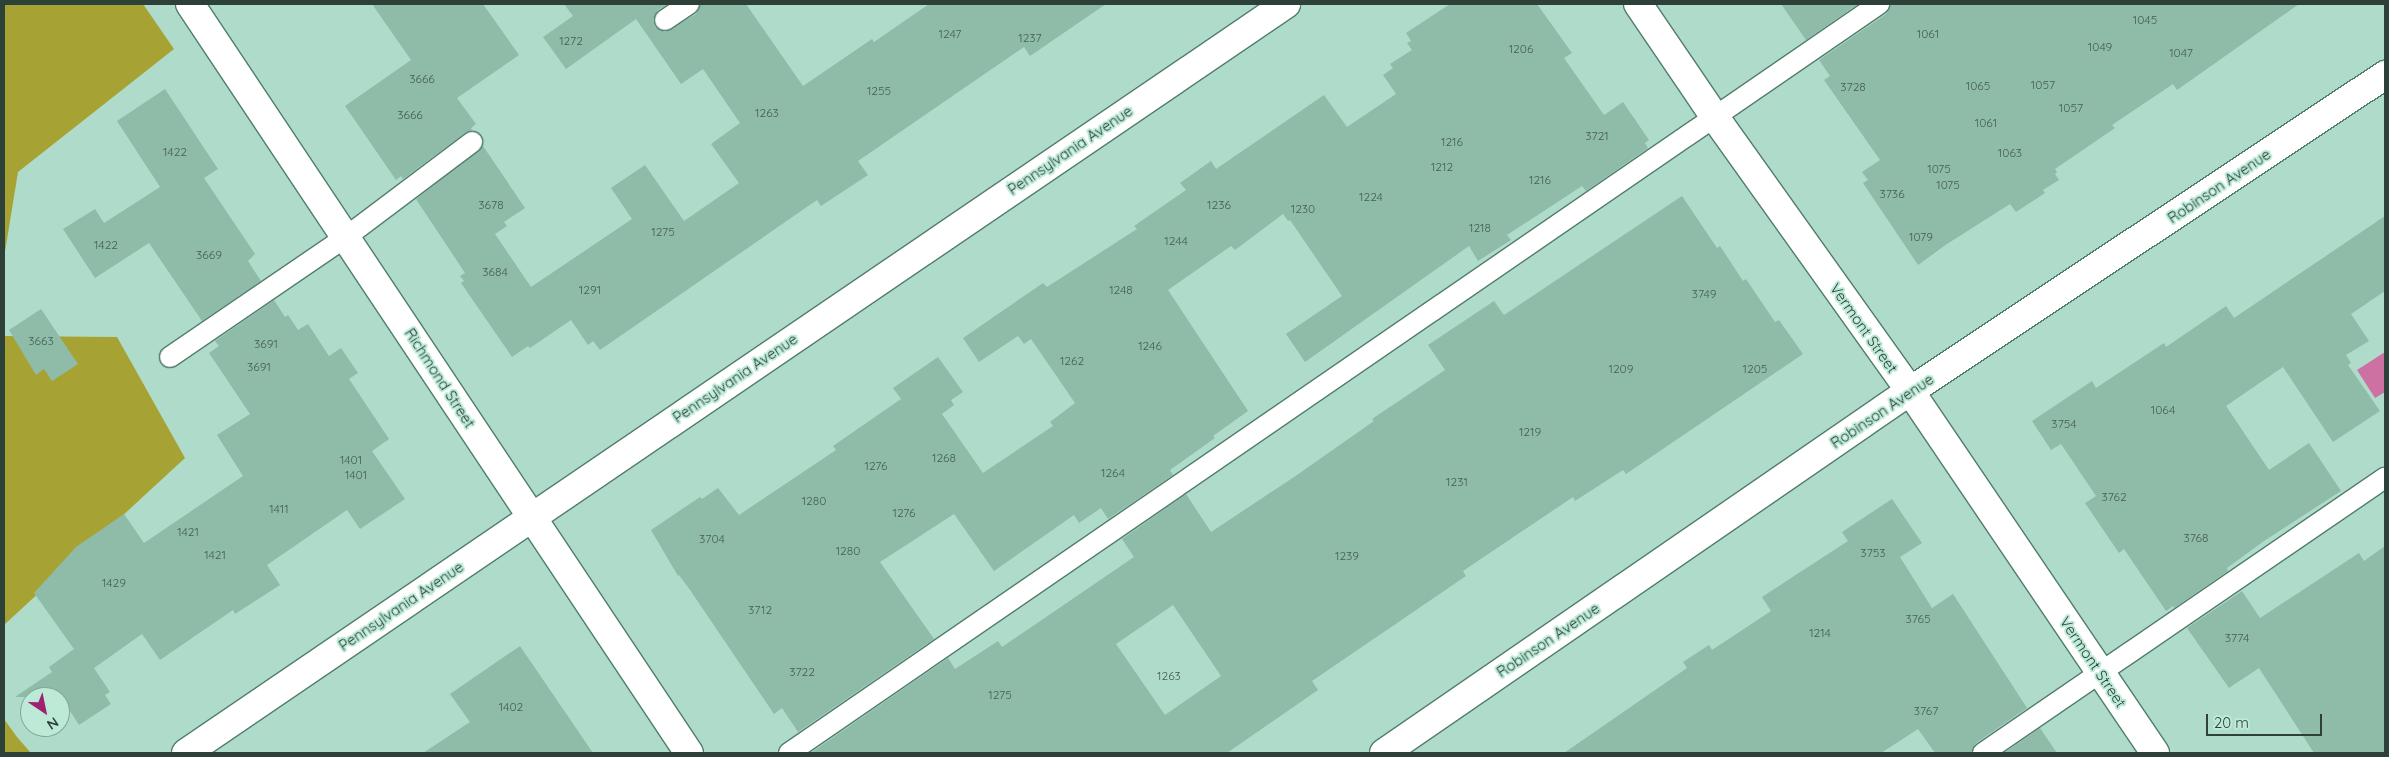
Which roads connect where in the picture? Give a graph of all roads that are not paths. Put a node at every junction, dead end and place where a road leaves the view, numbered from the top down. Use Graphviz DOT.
graph roads {
  1 [pos="190,4"];
  2 [pos="689,4"];
  3 [pos="1286,4"];
  4 [pos="1638,4"];
  5 [pos="1879,4"];
  6 [pos="665,20"];
  7 [pos="2385,75"];
  8 [pos="1714,116"];
  9 [pos="472,142"];
  10 [pos="346,237"];
  11 [pos="170,357"];
  12 [pos="1910,392"];
  13 [pos="2385,478"];
  14 [pos="530,516"];
  15 [pos="2100,673"];
  16 [pos="186,753"];
  17 [pos="689,753"];
  18 [pos="789,753"];
  19 [pos="1384,753"];
  20 [pos="1983,753"];
  21 [pos="2155,753"];
  1 -- 10 [label="street, Richmond Street"];
  2 -- 6 [label="lane"];
  3 -- 14 [label="street, Pennsylvania Avenue"];
  4 -- 8 [label="street, Vermont Street"];
  5 -- 8 [label="lane"];
  7 -- 12 [label="street, Robinson Avenue"];
  8 -- 12 [label="street, Vermont Street"];
  8 -- 18 [label="lane"];
  9 -- 10 [label="lane"];
  10 -- 11 [label="lane"];
  10 -- 14 [label="street, Richmond Street"];
  12 -- 15 [label="street, Vermont Street"];
  12 -- 19 [label="street, Robinson Avenue"];
  13 -- 15 [label="lane"];
  14 -- 16 [label="street, Pennsylvania Avenue"];
  14 -- 17 [label="street, Richmond Street"];
  15 -- 20 [label="lane"];
  15 -- 21 [label="street, Vermont Street"];
}
